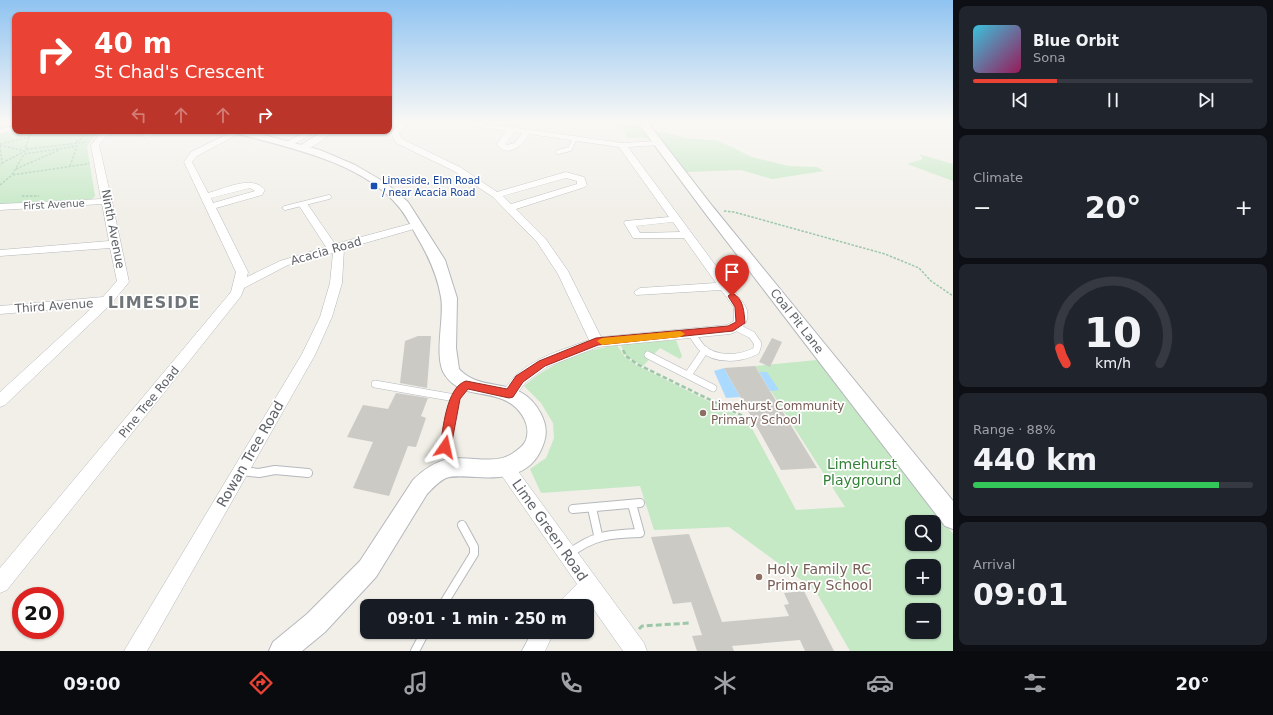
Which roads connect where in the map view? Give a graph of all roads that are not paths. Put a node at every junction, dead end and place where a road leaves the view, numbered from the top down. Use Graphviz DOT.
graph roads {
  1 [pos="96,153"];
  2 [pos="195,153"];
  3 [pos="316,153"];
  4 [pos="425,153"];
  5 [pos="628,153"];
  6 [pos="666,153"];
  7 [pos="496,195"];
  8 [pos="329,197"];
  9 [pos="108,200"];
  10 [pos="303,204"];
  11 [pos="0,207"];
  12 [pos="285,208"];
  13 [pos="509,208"];
  14 [pos="677,219"];
  15 [pos="417,225"];
  16 [pos="688,235"];
  17 [pos="116,243"];
  18 [pos="335,247"];
  19 [pos="0,252"];
  20 [pos="239,286"];
  21 [pos="724,286"];
  22 [pos="640,292"];
  23 [pos="107,301"];
  24 [pos="0,310"];
  25 [pos="734,326"];
  26 [pos="692,333"];
  27 [pos="596,342"];
  28 [pos="705,350"];
  29 [pos="648,355"];
  30 [pos="688,375"];
  31 [pos="375,384"];
  32 [pos="466,384"];
  33 [pos="713,388"];
  34 [pos="509,394"];
  35 [pos="455,398"];
  36 [pos="0,401"];
  37 [pos="445,447"];
  38 [pos="506,468"];
  39 [pos="240,471"];
  40 [pos="308,473"];
  41 [pos="592,508"];
  42 [pos="573,509"];
  43 [pos="953,518"];
  44 [pos="462,525"];
  45 [pos="598,535"];
  46 [pos="568,554"];
  47 [pos="5,570"];
  48 [pos="0,583"];
  49 [pos="589,586"];
  50 [pos="446,599"];
  51 [pos="576,599"];
  52 [pos="421,639"];
  53 [pos="540,639"];
  54 [pos="632,645"];
  55 [pos="135,651"];
  56 [pos="282,651"];
  57 [pos="415,651"];
  58 [pos="532,651"];
  1 -- 9 [label="street, Ninth Avenue"];
  2 -- 20 [label="street, Pine Tree Road"];
  3 -- 15 [label="street"];
  4 -- 7 [label="street"];
  5 -- 14 [label="street"];
  6 -- 43 [label="street, Coal Pit Lane"];
  7 -- 13 [label="street"];
  7 -- 13 [label="street"];
  8 -- 10 [label="lane"];
  9 -- 11 [label="street, First Avenue"];
  9 -- 17 [label="street, Ninth Avenue"];
  10 -- 12 [label="lane"];
  10 -- 18 [label="street"];
  13 -- 27 [label="street"];
  14 -- 16 [label="street"];
  14 -- 16 [label="street"];
  15 -- 18 [label="street, Acacia Road"];
  15 -- 32 [label="street"];
  16 -- 21 [label="street"];
  17 -- 19 [label="street"];
  17 -- 23 [label="street, Ninth Avenue"];
  18 -- 20 [label="street, Acacia Road"];
  18 -- 39 [label="street, Rowan Tree Road"];
  20 -- 47 [label="street, Pine Tree Road"];
  21 -- 22 [label="street"];
  21 -- 25 [label="street"];
  23 -- 24 [label="street, Third Avenue"];
  23 -- 36 [label="street, Ninth Avenue"];
  25 -- 26 [label="street"];
  25 -- 28 [label="lane"];
  26 -- 27 [label="street"];
  26 -- 28 [label="lane"];
  27 -- 34 [label="street"];
  28 -- 30 [label="lane"];
  29 -- 30 [label="lane"];
  30 -- 33 [label="lane"];
  31 -- 35 [label="lane"];
  32 -- 34 [label="street"];
  32 -- 35 [label="lane"];
  34 -- 38 [label="street"];
  35 -- 37 [label="lane"];
  38 -- 46 [label="street, Lime Green Road"];
  38 -- 56 [label="street"];
  39 -- 40 [label="lane"];
  39 -- 55 [label="street, Rowan Tree Road"];
  41 -- 42 [label="lane"];
  41 -- 45 [label="lane"];
  41 -- 45 [label="lane"];
  44 -- 50 [label="lane"];
  45 -- 46 [label="lane"];
  46 -- 49 [label="street, Lime Green Road"];
  47 -- 48 [label="street, Pine Tree Road"];
  49 -- 51 [label="street"];
  49 -- 54 [label="street, Lime Green Road"];
  52 -- 57 [label="lane"];
  53 -- 58 [label="street"];
}
